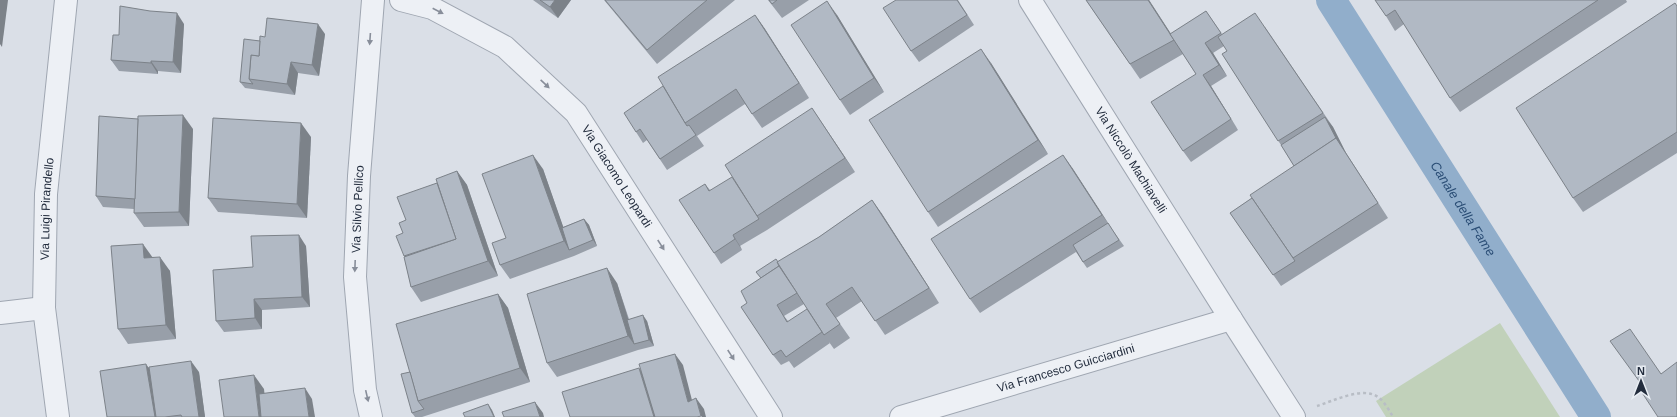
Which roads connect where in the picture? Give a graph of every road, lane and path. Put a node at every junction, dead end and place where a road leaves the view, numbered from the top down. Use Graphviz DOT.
graph roads {
  1 [pos="66,0"];
  2 [pos="373,0"];
  3 [pos="401,0"];
  4 [pos="1030,0"];
  5 [pos="44,308"];
  6 [pos="0,313"];
  7 [pos="1231,319"];
  8 [pos="1293,415"];
  9 [pos="58,417"];
  10 [pos="372,417"];
  11 [pos="772,417"];
  12 [pos="901,417"];
  13 [pos="1393,417"];
  1 -- 5 [label="street, Via Luigi Pirandello"];
  2 -- 10 [label="street, Via Silvio Pellico, one-way"];
  3 -- 11 [label="street, Via Giacomo Leopardi, one-way"];
  4 -- 7 [label="street, Via Niccolò Machiavelli"];
  5 -- 6 [label="street"];
  5 -- 9 [label="street, Via Luigi Pirandello"];
  7 -- 8 [label="street, Via Niccolò Machiavelli"];
  7 -- 12 [label="street, Via Francesco Guicciardini"];
  8 -- 13 [label="path"];
}
